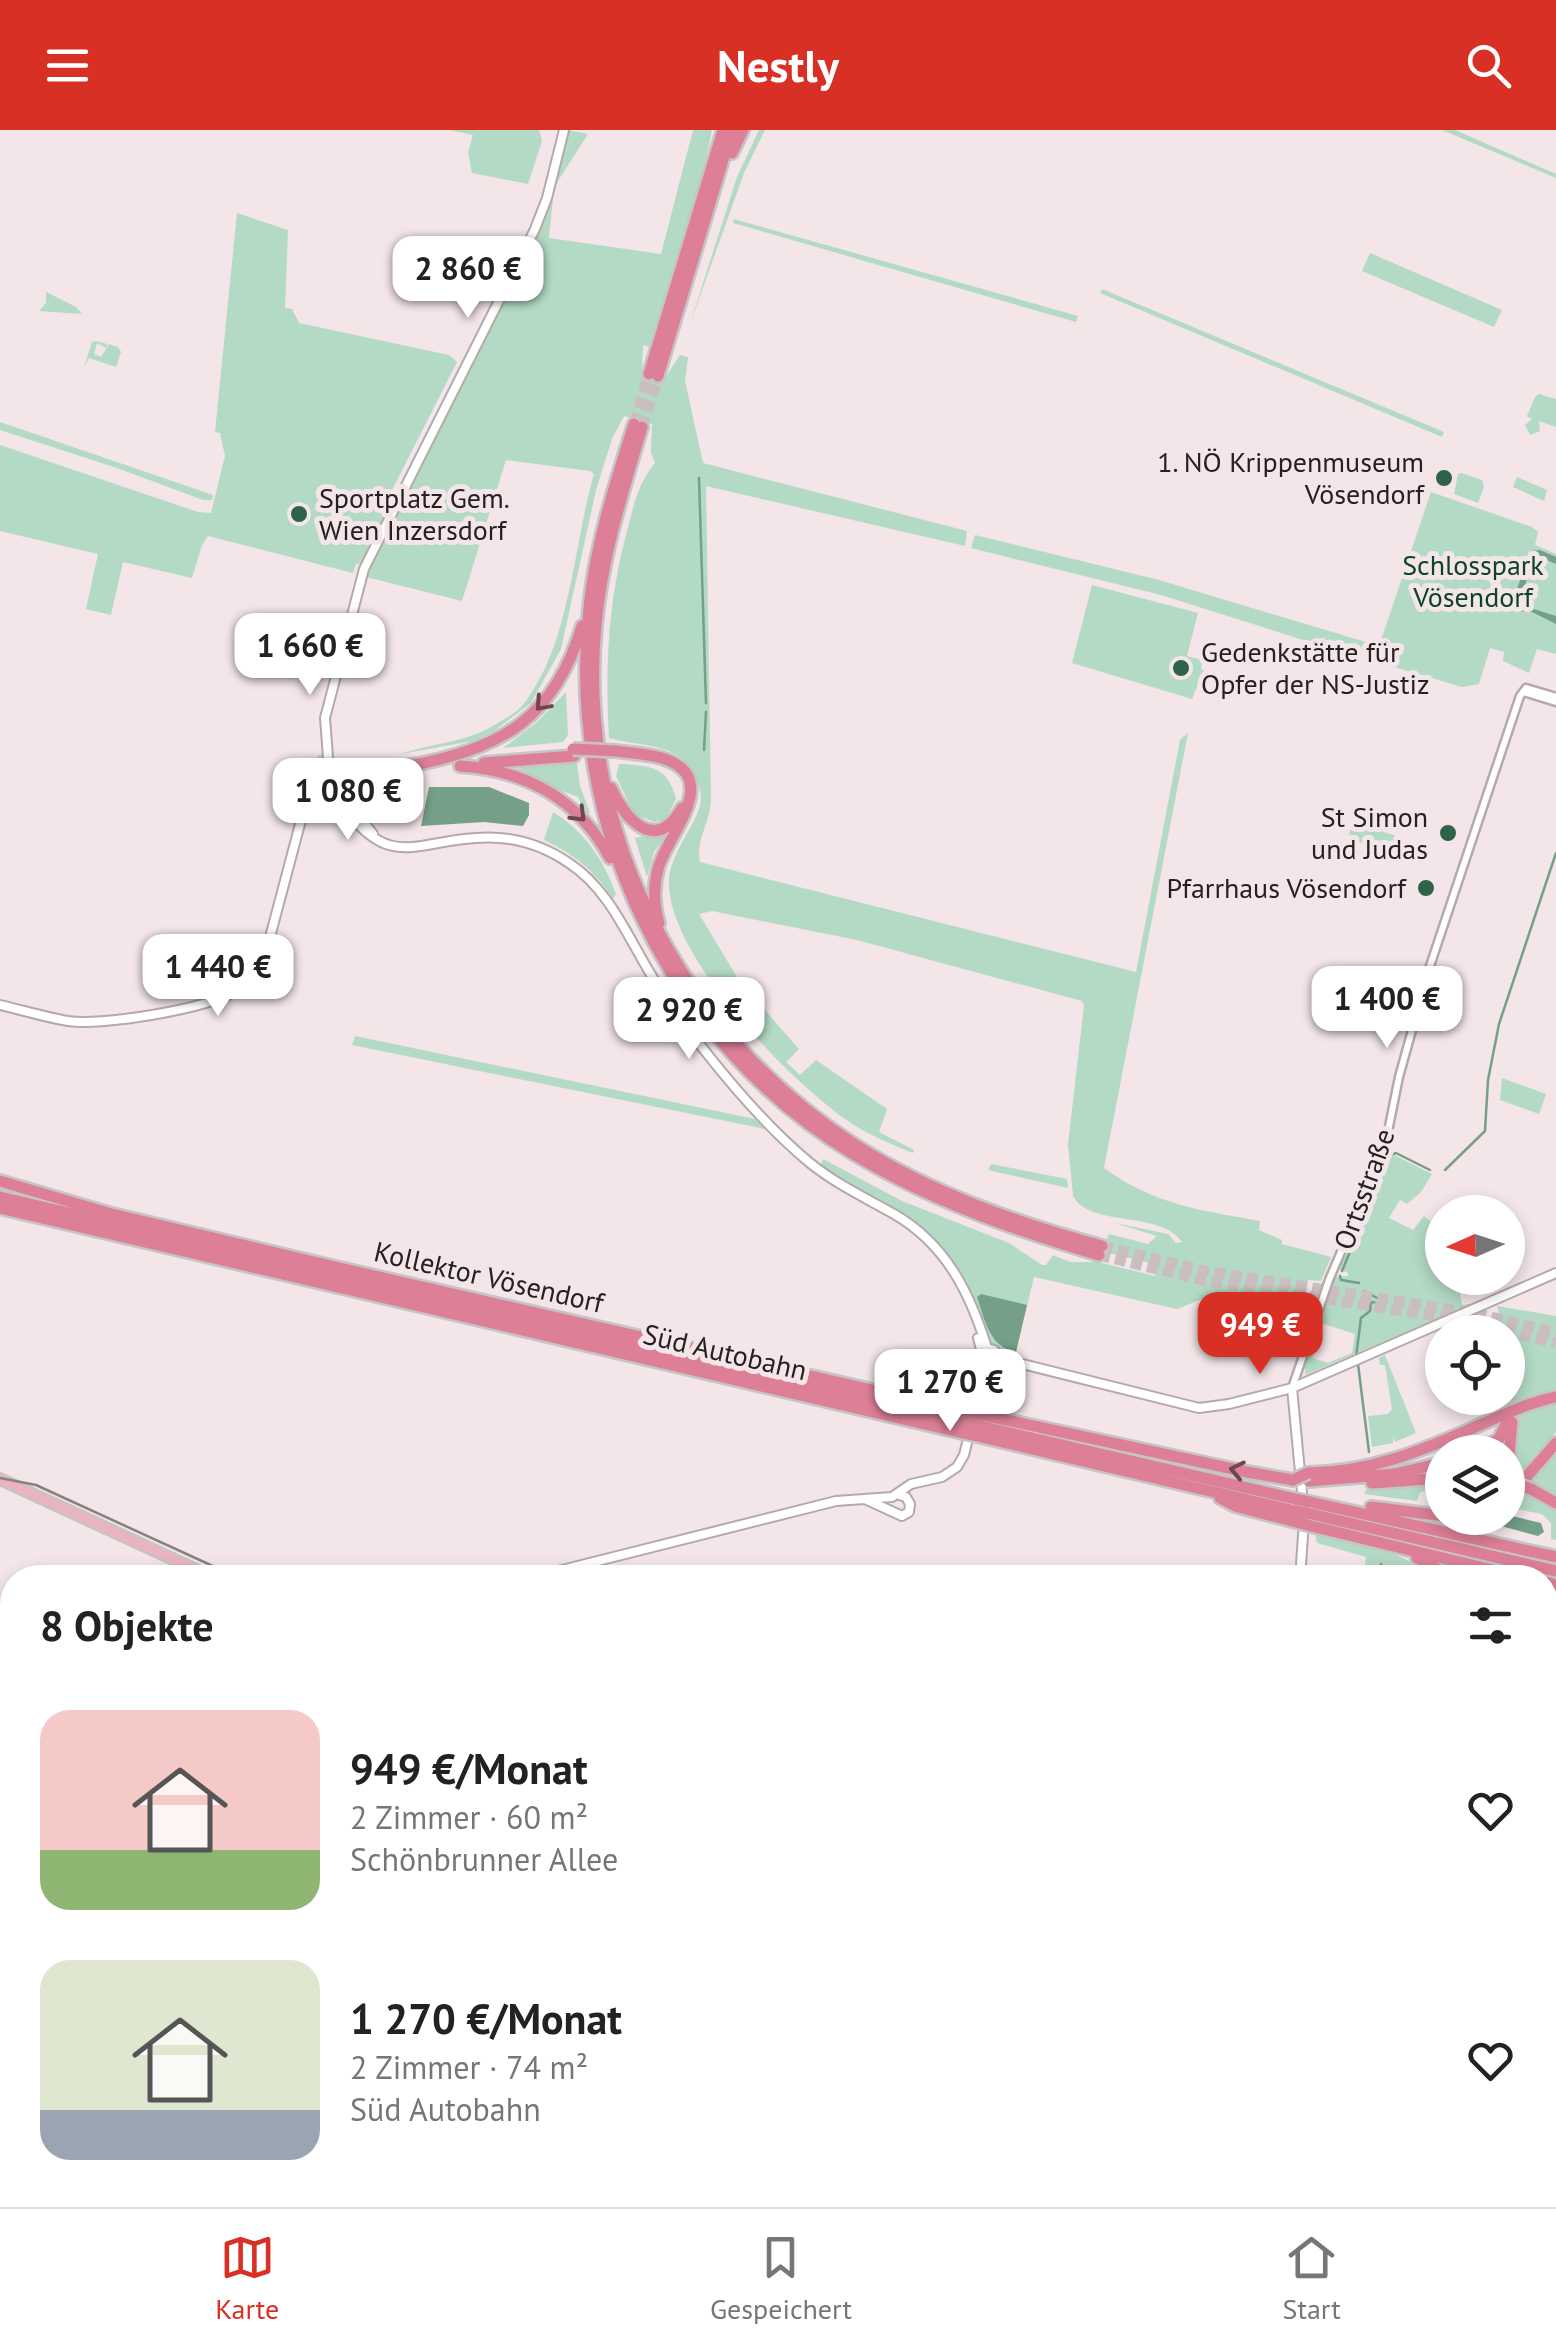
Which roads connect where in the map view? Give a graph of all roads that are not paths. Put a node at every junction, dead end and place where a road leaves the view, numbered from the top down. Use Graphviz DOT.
graph roads {
  1 [pos="564,130"];
  2 [pos="714,130"];
  3 [pos="723,130"];
  4 [pos="732,130"];
  5 [pos="742,130"];
  6 [pos="719,174"];
  7 [pos="704,194"];
  8 [pos="589,604"];
  9 [pos="1556,699"];
  10 [pos="326,744"];
  11 [pos="573,752"];
  12 [pos="617,754"];
  13 [pos="434,762"];
  14 [pos="601,762"];
  15 [pos="341,766"];
  16 [pos="460,766"];
  17 [pos="329,770"];
  18 [pos="359,772"];
  19 [pos="365,790"];
  20 [pos="321,791"];
  21 [pos="328,804"];
  22 [pos="358,804"];
  23 [pos="346,810"];
  24 [pos="301,821"];
  25 [pos="379,841"];
  26 [pos="629,895"];
  27 [pos="671,955"];
  28 [pos="0,1005"];
  29 [pos="0,1181"];
  30 [pos="0,1195"];
  31 [pos="0,1208"];
  32 [pos="1556,1273"];
  33 [pos="984,1349"];
  34 [pos="997,1361"];
  35 [pos="984,1369"];
  36 [pos="1292,1388"];
  37 [pos="1556,1397"];
  38 [pos="970,1424"];
  39 [pos="1501,1435"];
  40 [pos="1509,1435"];
  41 [pos="1556,1443"];
  42 [pos="1425,1467"];
  43 [pos="1309,1477"];
  44 [pos="0,1479"];
  45 [pos="1425,1479"];
  46 [pos="1525,1479"];
  47 [pos="1525,1487"];
  48 [pos="900,1497"];
  49 [pos="864,1498"];
  50 [pos="1556,1504"];
  51 [pos="1332,1506"];
  52 [pos="889,1508"];
  53 [pos="1295,1510"];
  54 [pos="1311,1514"];
  55 [pos="1425,1515"];
  56 [pos="1400,1549"];
  57 [pos="1556,1557"];
  58 [pos="184,1565"];
  59 [pos="582,1565"];
  60 [pos="1301,1565"];
  61 [pos="1430,1565"];
  62 [pos="1469,1565"];
  63 [pos="1534,1565"];
  1 -- 10 [label="main road"];
  2 -- 7 [label="highway"];
  3 -- 7 [label="highway"];
  4 -- 6 [label="highway"];
  5 -- 6 [label="highway"];
  6 -- 7 [label="highway"];
  8 -- 13 [label="highway, one-way"];
  8 -- 14 [label="highway"];
  8 -- 26 [label="highway"];
  9 -- 36 [label="street, Ortsstraße"];
  10 -- 15 [label="main road"];
  10 -- 17 [label="main road"];
  11 -- 12 [label="highway, bridge"];
  11 -- 13 [label="highway"];
  11 -- 16 [label="highway"];
  12 -- 14 [label="highway"];
  12 -- 27 [label="highway"];
  13 -- 18 [label="highway"];
  14 -- 27 [label="highway"];
  15 -- 17 [label="main road"];
  15 -- 18 [label="main road"];
  16 -- 19 [label="highway"];
  16 -- 26 [label="highway, one-way"];
  17 -- 20 [label="main road"];
  18 -- 19 [label="main road"];
  19 -- 22 [label="main road"];
  20 -- 21 [label="main road"];
  20 -- 24 [label="main road"];
  21 -- 23 [label="main road"];
  21 -- 24 [label="main road"];
  22 -- 23 [label="main road"];
  22 -- 25 [label="main road"];
  23 -- 25 [label="main road"];
  24 -- 28 [label="main road"];
  25 -- 33 [label="main road"];
  26 -- 27 [label="highway"];
  29 -- 38 [label="highway, Kollektor Vösendorf"];
  30 -- 38 [label="highway, Süd Autobahn"];
  31 -- 38 [label="highway, Süd Autobahn"];
  32 -- 36 [label="main road"];
  33 -- 34 [label="main road"];
  33 -- 35 [label="main road"];
  34 -- 35 [label="main road"];
  34 -- 36 [label="main road"];
  35 -- 48 [label="main road"];
  36 -- 60 [label="main road, Ortsstraße"];
  37 -- 43 [label="highway"];
  43 -- 38 [label="highway, Kollektor Vösendorf, one-way, bridge"];
  38 -- 53 [label="highway, Süd Autobahn"];
  38 -- 53 [label="highway, Süd Autobahn"];
  39 -- 40 [label="highway"];
  41 -- 46 [label="highway"];
  42 -- 43 [label="highway"];
  43 -- 45 [label="highway, Kollektor Vösendorf"];
  44 -- 58 [label="main road"];
  47 -- 50 [label="highway, bridge"];
  48 -- 49 [label="main road"];
  48 -- 52 [label="main road"];
  48 -- 52 [label="main road"];
  49 -- 52 [label="main road"];
  49 -- 59 [label="main road"];
  51 -- 54 [label="highway, Süd Autobahn"];
  51 -- 55 [label="highway"];
  51 -- 57 [label="highway, Süd Autobahn"];
  53 -- 54 [label="highway, bridge"];
  53 -- 54 [label="highway, Süd Autobahn, bridge"];
  54 -- 56 [label="highway"];
  54 -- 63 [label="highway, Süd Autobahn"];
  56 -- 61 [label="highway"];
  56 -- 62 [label="highway"];
}
